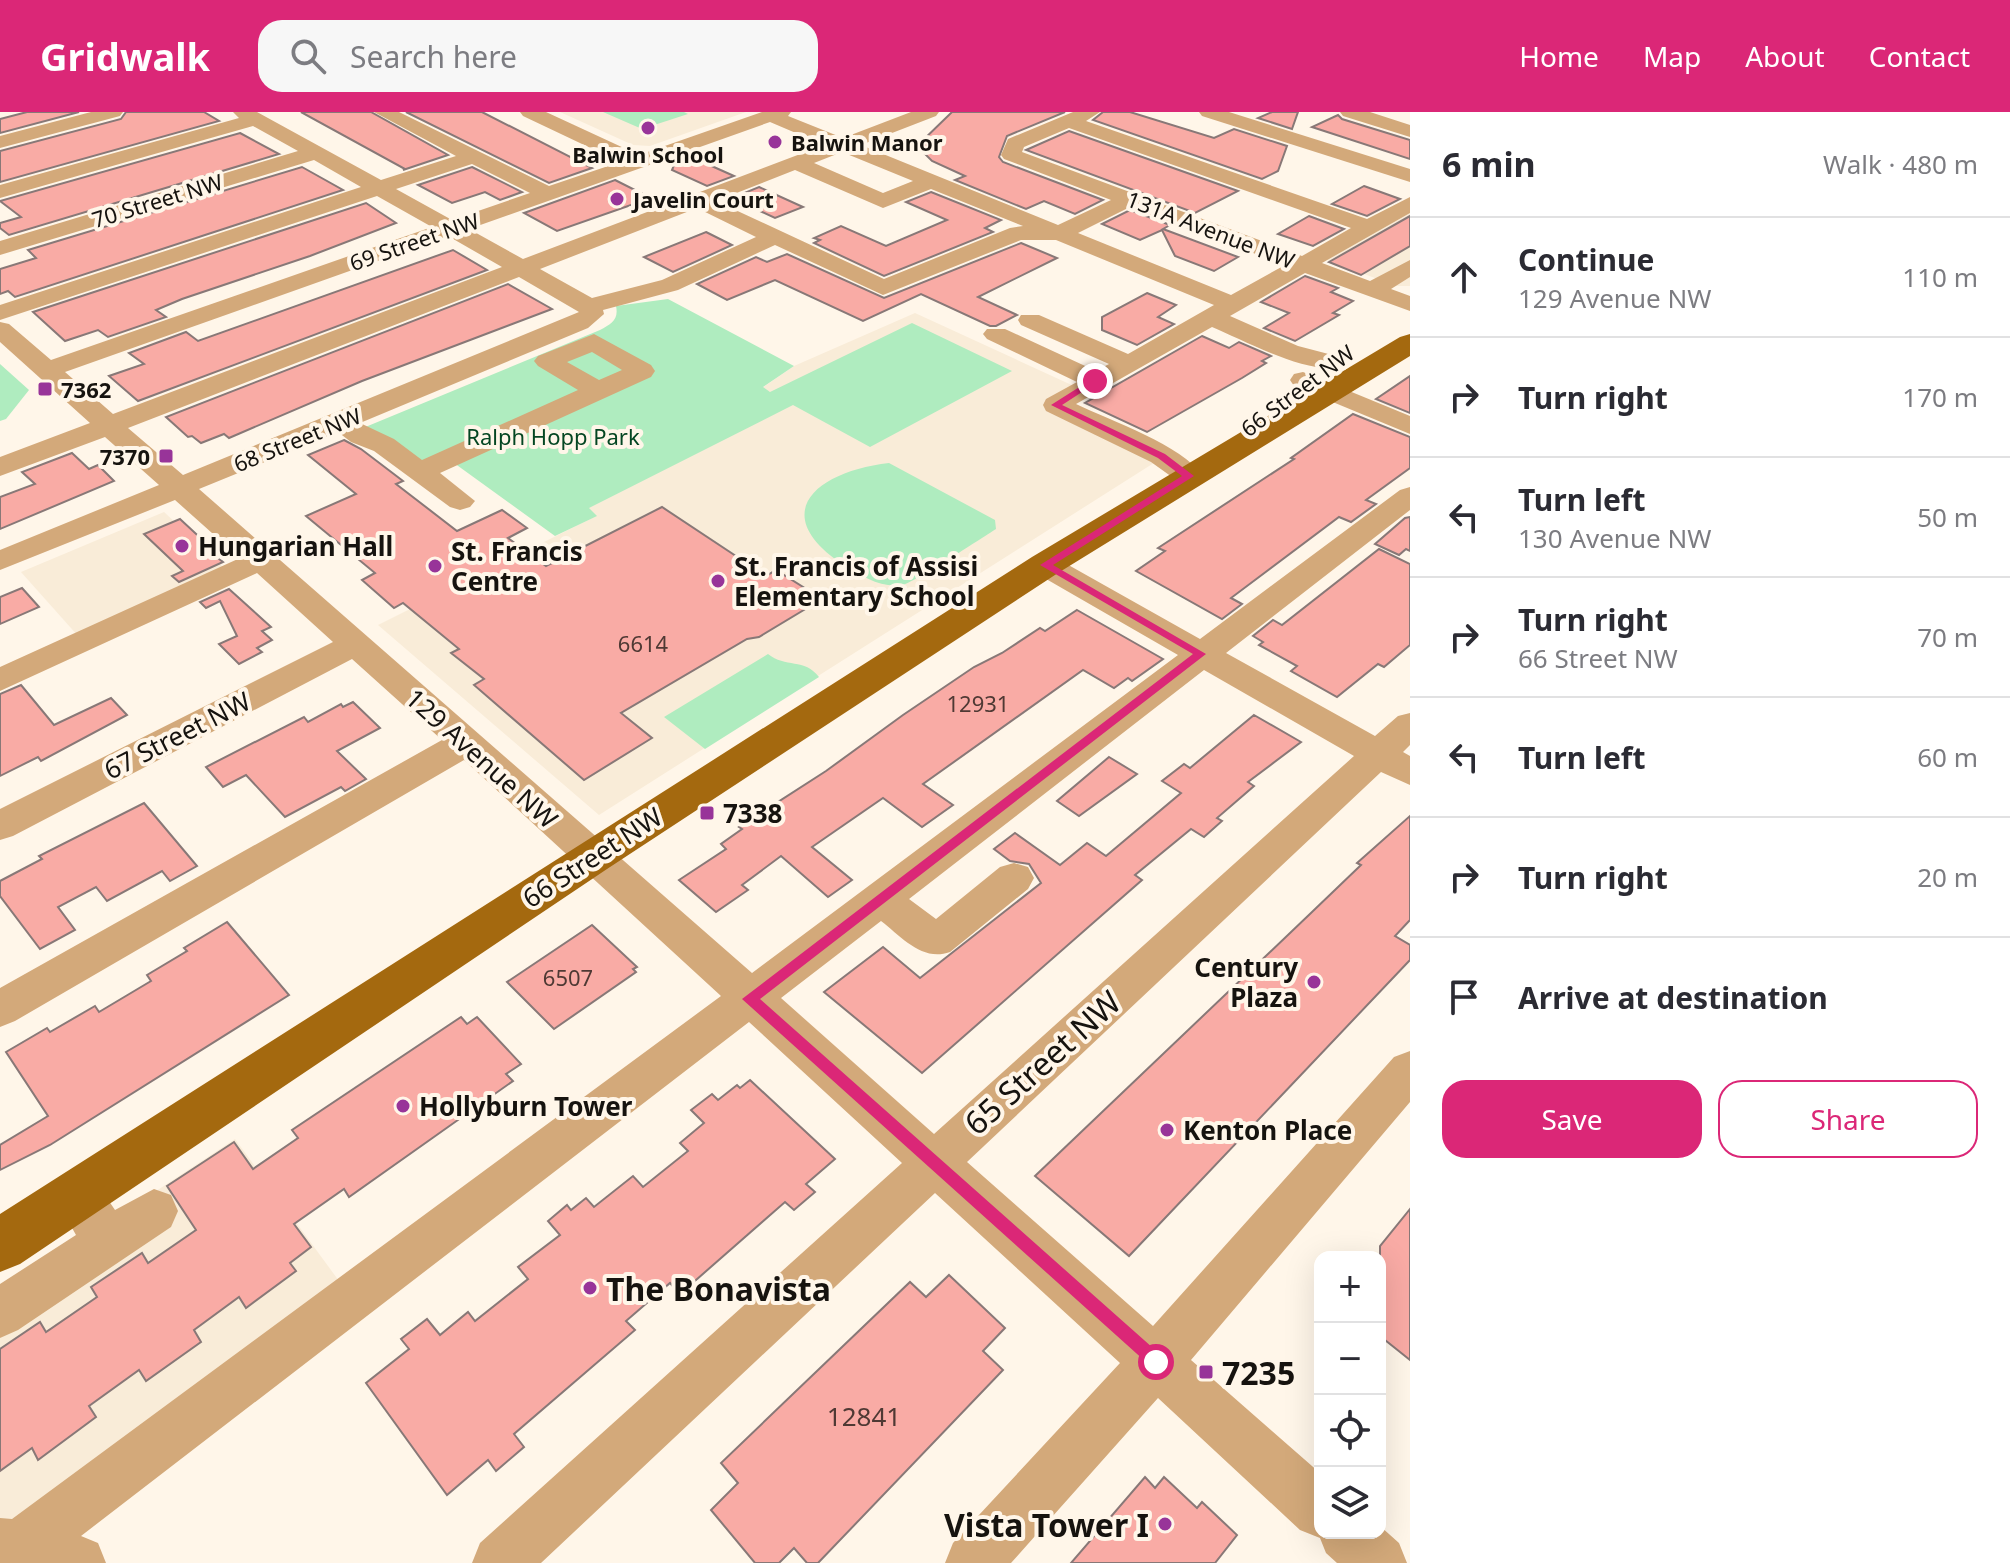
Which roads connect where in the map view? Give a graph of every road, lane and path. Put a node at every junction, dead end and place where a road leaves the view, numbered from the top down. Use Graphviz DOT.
graph roads {
  1 [pos="113,112"];
  2 [pos="384,112"];
  3 [pos="530,112"];
  4 [pos="929,112"];
  5 [pos="1090,112"];
  6 [pos="1195,112"];
  7 [pos="1209,112"];
  8 [pos="1254,112"];
  9 [pos="1350,112"];
  10 [pos="776,114"];
  11 [pos="249,115"];
  12 [pos="1068,121"];
  13 [pos="1232,122"];
  14 [pos="1410,131"];
  15 [pos="0,142"];
  16 [pos="833,149"];
  17 [pos="315,153"];
  18 [pos="473,157"];
  19 [pos="638,162"];
  20 [pos="796,163"];
  21 [pos="1410,176"];
  22 [pos="921,185"];
  23 [pos="379,188"];
  24 [pos="0,192"];
  25 [pos="548,194"];
  26 [pos="1130,199"];
  27 [pos="697,200"];
  28 [pos="1410,204"];
  29 [pos="1369,227"];
  30 [pos="451,228"];
  31 [pos="1059,233"];
  32 [pos="774,237"];
  33 [pos="0,248"];
  34 [pos="1302,263"];
  35 [pos="521,267"];
  36 [pos="1406,274"];
  37 [pos="1372,290"];
  38 [pos="1410,304"];
  39 [pos="590,310"];
  40 [pos="1220,310"];
  41 [pos="1410,311"];
  42 [pos="0,313"];
  43 [pos="1030,320"];
  44 [pos="0,329"];
  45 [pos="996,334"];
  46 [pos="1410,343"];
  47 [pos="1127,363"];
  48 [pos="47,370"];
  49 [pos="1332,377"];
  50 [pos="1095,381"];
  51 [pos="600,392"];
  52 [pos="340,421"];
  53 [pos="109,426"];
  54 [pos="1410,426"];
  55 [pos="0,467"];
  56 [pos="420,471"];
  57 [pos="1189,476"];
  58 [pos="177,487"];
  59 [pos="1410,496"];
  60 [pos="460,501"];
  61 [pos="261,560"];
  62 [pos="0,561"];
  63 [pos="1045,565"];
  64 [pos="355,644"];
  65 [pos="1201,654"];
  66 [pos="0,680"];
  67 [pos="1410,725"];
  68 [pos="467,742"];
  69 [pos="1394,763"];
  70 [pos="0,826"];
  71 [pos="591,857"];
  72 [pos="1014,878"];
  73 [pos="881,899"];
  74 [pos="749,999"];
  75 [pos="0,1009"];
  76 [pos="1410,1070"];
  77 [pos="933,1161"];
  78 [pos="77,1194"];
  79 [pos="154,1211"];
  80 [pos="108,1242"];
  81 [pos="0,1245"];
  82 [pos="0,1313"];
  83 [pos="1156,1362"];
  84 [pos="1314,1505"];
  85 [pos="1353,1539"];
  86 [pos="10,1546"];
  87 [pos="78,1563"];
  88 [pos="500,1563"];
  89 [pos="973,1563"];
  90 [pos="1379,1563"];
  1 -- 15 [label="street"];
  2 -- 18 [label="street"];
  3 -- 19 [label="street"];
  4 -- 16 [label="street"];
  5 -- 12 [label="street"];
  6 -- 13 [label="street"];
  7 -- 13 [label="street"];
  8 -- 13 [label="street"];
  9 -- 14 [label="street"];
  10 -- 16 [label="street"];
  10 -- 19 [label="street, 69 Street NW"];
  11 -- 17 [label="street"];
  11 -- 24 [label="street"];
  12 -- 26 [label="street, 131A Avenue NW"];
  12 -- 29 [label="street"];
  13 -- 21 [label="street"];
  16 -- 20 [label="street"];
  16 -- 22 [label="street"];
  17 -- 23 [label="street"];
  17 -- 33 [label="street, 70 Street NW"];
  18 -- 23 [label="street"];
  18 -- 25 [label="street"];
  19 -- 25 [label="street, 69 Street NW"];
  20 -- 22 [label="street"];
  20 -- 27 [label="street"];
  22 -- 31 [label="street"];
  23 -- 30 [label="street"];
  23 -- 42 [label="street"];
  25 -- 30 [label="street, 69 Street NW"];
  26 -- 31 [label="street"];
  26 -- 34 [label="street, 131A Avenue NW"];
  27 -- 32 [label="street"];
  27 -- 35 [label="street"];
  28 -- 29 [label="street"];
  29 -- 34 [label="street"];
  30 -- 35 [label="street"];
  30 -- 48 [label="street, 69 Street NW"];
  31 -- 32 [label="street"];
  31 -- 40 [label="street"];
  32 -- 39 [label="street, 68 Street NW"];
  34 -- 37 [label="street, 131A Avenue NW"];
  34 -- 40 [label="street"];
  35 -- 39 [label="street"];
  35 -- 53 [label="street"];
  36 -- 37 [label="street"];
  37 -- 38 [label="street, 131A Avenue NW"];
  39 -- 52 [label="street, 68 Street NW"];
  40 -- 47 [label="street"];
  40 -- 49 [label="street"];
  41 -- 49 [label="main road, 66 Street NW"];
  43 -- 47 [label="street"];
  44 -- 48 [label="street, 129 Avenue NW"];
  45 -- 50 [label="street"];
  46 -- 49 [label="main road, 66 Street NW"];
  47 -- 50 [label="street"];
  48 -- 53 [label="street, 129 Avenue NW"];
  49 -- 54 [label="street"];
  49 -- 57 [label="main road, 66 Street NW"];
  49 -- 57 [label="main road, 66 Street NW"];
  50 -- 57 [label="street"];
  51 -- 56 [label="street"];
  52 -- 56 [label="street"];
  52 -- 58 [label="street, 68 Street NW"];
  53 -- 55 [label="street"];
  53 -- 58 [label="street, 129 Avenue NW"];
  56 -- 60 [label="street"];
  57 -- 63 [label="main road, 66 Street NW"];
  58 -- 61 [label="street, 129 Avenue NW"];
  58 -- 62 [label="street, 68 Street NW"];
  59 -- 65 [label="street"];
  61 -- 64 [label="street, 129 Avenue NW"];
  61 -- 66 [label="street"];
  63 -- 65 [label="street"];
  63 -- 71 [label="main road, 66 Street NW"];
  64 -- 68 [label="street, 129 Avenue NW"];
  64 -- 70 [label="street, 67 Street NW"];
  65 -- 69 [label="street"];
  65 -- 73 [label="street"];
  67 -- 69 [label="street, 65 Street NW"];
  68 -- 71 [label="street, 129 Avenue NW"];
  68 -- 75 [label="street"];
  69 -- 77 [label="street, 65 Street NW"];
  71 -- 74 [label="street, 129 Avenue NW"];
  71 -- 78 [label="main road, 66 Street NW"];
  72 -- 73 [label="street"];
  73 -- 74 [label="street"];
  74 -- 77 [label="street, 129 Avenue NW"];
  74 -- 86 [label="street"];
  76 -- 83 [label="street"];
  77 -- 83 [label="street, 129 Avenue NW"];
  77 -- 88 [label="street, 65 Street NW"];
  78 -- 80 [label="street"];
  78 -- 81 [label="main road, 66 Street NW"];
  79 -- 80 [label="street"];
  80 -- 82 [label="street"];
  83 -- 84 [label="street, 129 Avenue NW"];
  83 -- 89 [label="street"];
  85 -- 90 [label="street"];
  86 -- 87 [label="street"];
}
